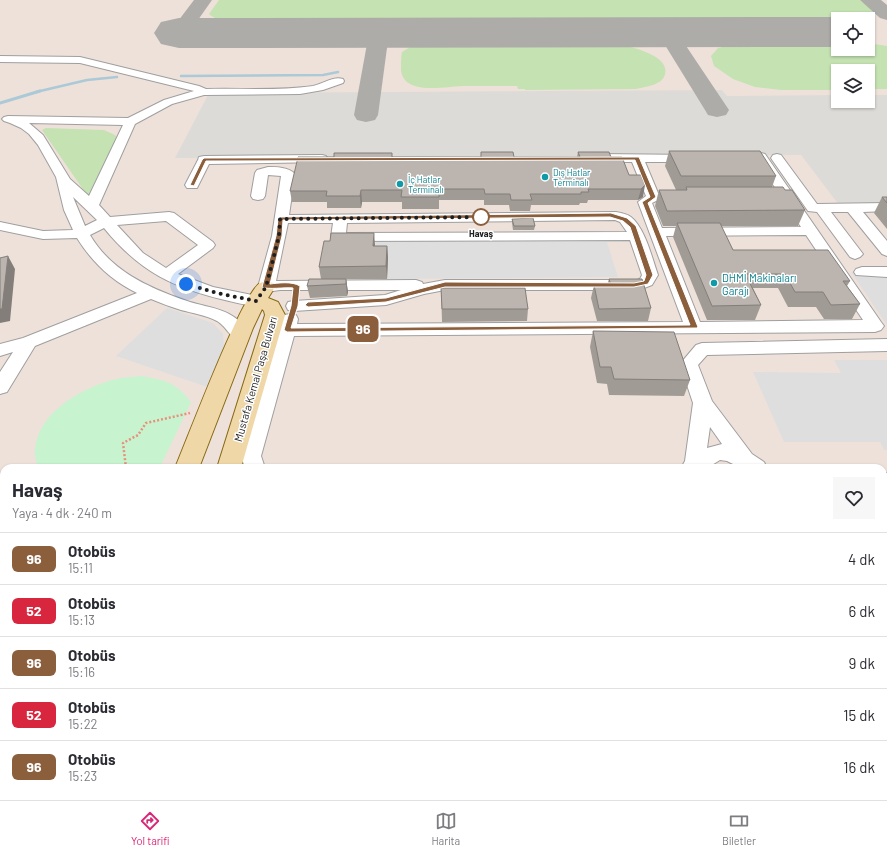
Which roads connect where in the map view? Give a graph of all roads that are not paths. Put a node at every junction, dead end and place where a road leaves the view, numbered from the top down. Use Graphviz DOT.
graph roads {
  1 [pos="0,58"];
  2 [pos="338,81"];
  3 [pos="204,92"];
  4 [pos="4,119"];
  5 [pos="130,122"];
  6 [pos="582,158"];
  7 [pos="637,158"];
  8 [pos="706,158"];
  9 [pos="745,158"];
  10 [pos="777,158"];
  11 [pos="338,159"];
  12 [pos="62,178"];
  13 [pos="192,185"];
  14 [pos="258,196"];
  15 [pos="654,197"];
  16 [pos="693,197"];
  17 [pos="771,197"];
  18 [pos="787,197"];
  19 [pos="92,206"];
  20 [pos="887,207"];
  21 [pos="822,208"];
  22 [pos="852,208"];
  23 [pos="341,218"];
  24 [pos="280,219"];
  25 [pos="106,222"];
  26 [pos="0,226"];
  27 [pos="811,231"];
  28 [pos="657,232"];
  29 [pos="80,234"];
  30 [pos="636,236"];
  31 [pos="887,251"];
  32 [pos="855,254"];
  33 [pos="862,272"];
  34 [pos="887,272"];
  35 [pos="166,275"];
  36 [pos="445,284"];
  37 [pos="296,286"];
  38 [pos="152,293"];
  39 [pos="261,294"];
  40 [pos="294,306"];
  41 [pos="694,327"];
  42 [pos="287,330"];
  43 [pos="241,334"];
  44 [pos="29,342"];
  45 [pos="887,345"];
  46 [pos="0,350"];
  47 [pos="0,387"];
  48 [pos="703,404"];
  49 [pos="189,464"];
  50 [pos="230,464"];
  51 [pos="254,464"];
  52 [pos="694,464"];
  53 [pos="698,464"];
  54 [pos="751,464"];
  1 -- 3 [label="lane"];
  2 -- 3 [label="lane"];
  3 -- 5 [label="lane"];
  4 -- 5 [label="lane"];
  4 -- 12 [label="lane"];
  5 -- 19 [label="lane"];
  6 -- 7 [label="lane"];
  7 -- 8 [label="lane"];
  7 -- 15 [label="lane"];
  9 -- 18 [label="lane"];
  10 -- 21 [label="lane"];
  11 -- 13 [label="lane"];
  12 -- 19 [label="lane"];
  12 -- 29 [label="lane"];
  14 -- 24 [label="lane"];
  15 -- 16 [label="lane"];
  15 -- 28 [label="lane"];
  17 -- 18 [label="lane"];
  18 -- 27 [label="lane"];
  19 -- 25 [label="lane"];
  20 -- 22 [label="lane"];
  21 -- 22 [label="lane"];
  21 -- 32 [label="lane"];
  22 -- 31 [label="lane"];
  23 -- 24 [label="lane"];
  23 -- 30 [label="lane"];
  23 -- 30 [label="lane"];
  24 -- 39 [label="lane"];
  25 -- 29 [label="lane"];
  25 -- 35 [label="lane"];
  25 -- 35 [label="lane"];
  26 -- 29 [label="lane"];
  27 -- 28 [label="lane"];
  27 -- 41 [label="lane"];
  28 -- 41 [label="lane"];
  29 -- 38 [label="lane"];
  30 -- 36 [label="lane"];
  33 -- 34 [label="lane"];
  35 -- 39 [label="lane"];
  36 -- 37 [label="lane"];
  36 -- 40 [label="lane"];
  37 -- 39 [label="lane"];
  37 -- 40 [label="lane"];
  38 -- 43 [label="lane"];
  38 -- 44 [label="lane"];
  39 -- 43 [label="main road, Mustafa Kemal Paşa Bulvarı"];
  39 -- 50 [label="main road, Mustafa Kemal Paşa Bulvarı"];
  40 -- 42 [label="lane"];
  41 -- 42 [label="lane"];
  42 -- 51 [label="lane"];
  43 -- 49 [label="main road, Mustafa Kemal Paşa Bulvarı"];
  44 -- 46 [label="lane"];
  44 -- 47 [label="lane"];
  45 -- 48 [label="lane"];
  48 -- 52 [label="lane"];
  48 -- 54 [label="lane"];
  53 -- 54 [label="lane"];
}
